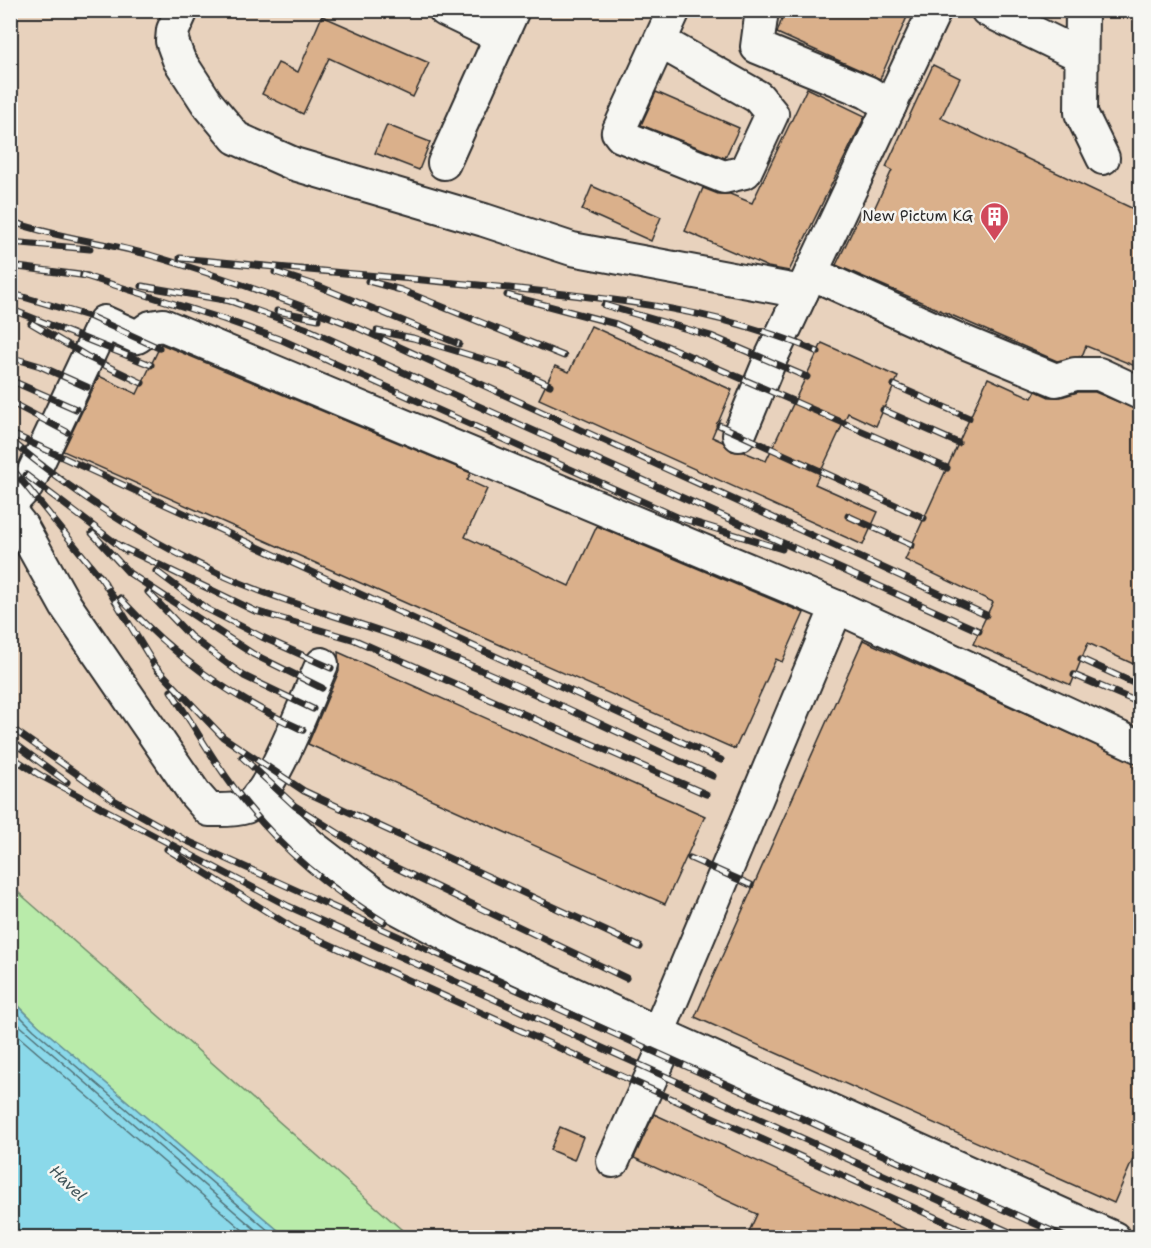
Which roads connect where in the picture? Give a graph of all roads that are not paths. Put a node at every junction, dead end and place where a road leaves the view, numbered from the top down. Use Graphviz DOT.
graph roads {
  1 [pos="445,10"];
  2 [pos="674,10"];
  3 [pos="762,10"];
  4 [pos="935,10"];
  5 [pos="987,10"];
  6 [pos="1082,10"];
  7 [pos="170,17"];
  8 [pos="507,24"];
  9 [pos="661,42"];
  10 [pos="1080,55"];
  11 [pos="890,106"];
  12 [pos="1103,158"];
  13 [pos="444,163"];
  14 [pos="807,282"];
  15 [pos="1140,393"];
  16 [pos="739,435"];
  17 [pos="10,504"];
  18 [pos="10,512"];
  19 [pos="837,607"];
  20 [pos="322,664"];
  21 [pos="1140,747"];
  22 [pos="258,796"];
  23 [pos="664,1036"];
  24 [pos="613,1161"];
  25 [pos="1114,1238"];
  1 -- 8 [label="lane"];
  2 -- 9 [label="lane"];
  3 -- 11 [label="lane"];
  4 -- 11 [label="lane"];
  5 -- 10 [label="lane"];
  6 -- 10 [label="lane"];
  7 -- 14 [label="lane"];
  8 -- 13 [label="lane"];
  9 -- 9 [label="lane"];
  10 -- 12 [label="lane"];
  11 -- 14 [label="lane"];
  14 -- 15 [label="lane"];
  14 -- 16 [label="lane"];
  17 -- 19 [label="lane"];
  18 -- 22 [label="lane"];
  19 -- 21 [label="lane"];
  19 -- 23 [label="lane"];
  20 -- 22 [label="lane"];
  22 -- 23 [label="lane"];
  23 -- 24 [label="lane"];
  23 -- 25 [label="lane"];
}
